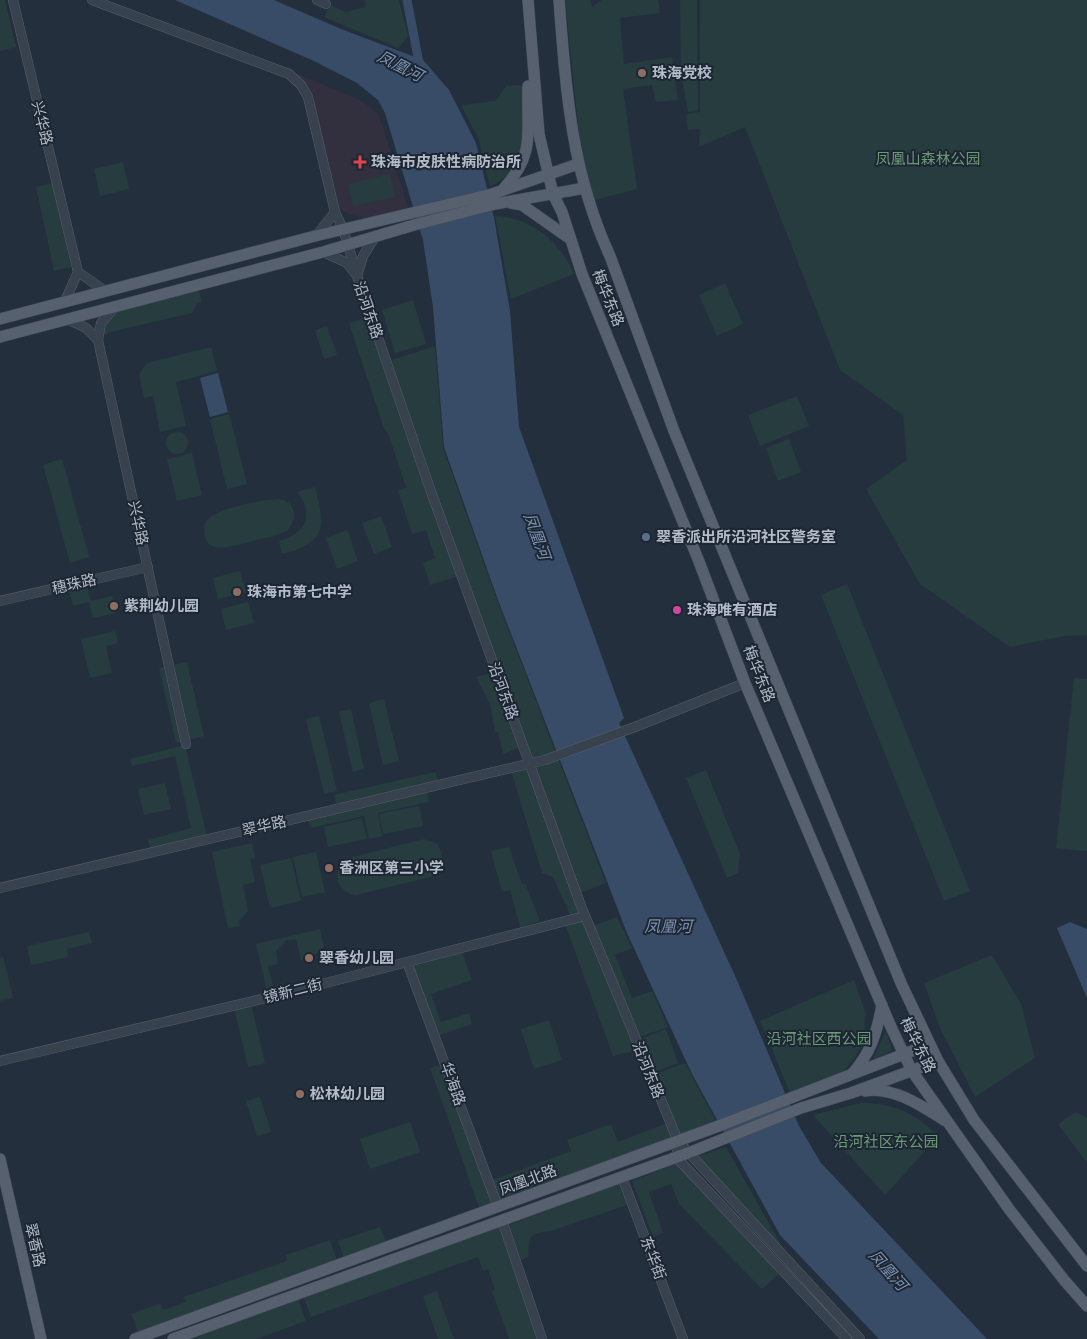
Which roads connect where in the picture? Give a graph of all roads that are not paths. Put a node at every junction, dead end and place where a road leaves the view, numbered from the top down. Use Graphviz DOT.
graph roads {
  1 [pos="13,0"];
  2 [pos="92,0"];
  3 [pos="317,0"];
  4 [pos="528,0"];
  5 [pos="559,0"];
  6 [pos="326,4"];
  7 [pos="532,50"];
  8 [pos="578,164"];
  9 [pos="547,174"];
  10 [pos="585,188"];
  11 [pos="553,194"];
  12 [pos="496,196"];
  13 [pos="507,202"];
  14 [pos="335,212"];
  15 [pos="412,220"];
  16 [pos="344,229"];
  17 [pos="316,236"];
  18 [pos="375,237"];
  19 [pos="570,238"];
  20 [pos="348,245"];
  21 [pos="323,252"];
  22 [pos="78,272"];
  23 [pos="357,276"];
  24 [pos="105,291"];
  25 [pos="65,301"];
  26 [pos="116,306"];
  27 [pos="0,319"];
  28 [pos="67,319"];
  29 [pos="0,337"];
  30 [pos="98,340"];
  31 [pos="148,567"];
  32 [pos="0,601"];
  33 [pos="745,683"];
  34 [pos="186,744"];
  35 [pos="529,764"];
  36 [pos="0,888"];
  37 [pos="585,916"];
  38 [pos="407,962"];
  39 [pos="883,1004"];
  40 [pos="930,1044"];
  41 [pos="903,1055"];
  42 [pos="0,1060"];
  43 [pos="938,1061"];
  44 [pos="912,1071"];
  45 [pos="850,1076"];
  46 [pos="851,1093"];
  47 [pos="951,1124"];
  48 [pos="678,1142"];
  49 [pos="688,1153"];
  50 [pos="676,1157"];
  51 [pos="0,1159"];
  52 [pos="622,1177"];
  53 [pos="498,1207"];
  54 [pos="502,1220"];
  55 [pos="1087,1266"];
  56 [pos="1087,1306"];
  57 [pos="41,1339"];
  58 [pos="135,1339"];
  59 [pos="173,1339"];
  60 [pos="542,1339"];
  61 [pos="683,1339"];
  62 [pos="847,1339"];
  63 [pos="860,1339"];
  1 -- 22 [label="street, 兴华路"];
  2 -- 14 [label="street"];
  3 -- 6 [label="street"];
  4 -- 7 [label="main road, 梅华东路"];
  5 -- 8 [label="main road, 梅华东路"];
  7 -- 9 [label="main road, 梅华东路"];
  7 -- 12 [label="main road"];
  8 -- 9 [label="main road"];
  8 -- 10 [label="main road, 梅华东路"];
  9 -- 11 [label="main road, 梅华东路"];
  9 -- 12 [label="main road"];
  10 -- 11 [label="main road"];
  10 -- 40 [label="main road, 梅华东路"];
  11 -- 13 [label="main road"];
  11 -- 19 [label="main road, 梅华东路"];
  12 -- 13 [label="main road"];
  12 -- 15 [label="main road"];
  13 -- 19 [label="main road"];
  14 -- 16 [label="street"];
  14 -- 17 [label="street"];
  15 -- 16 [label="main road"];
  15 -- 18 [label="main road"];
  16 -- 17 [label="main road"];
  16 -- 20 [label="street"];
  17 -- 24 [label="main road"];
  18 -- 20 [label="main road"];
  18 -- 23 [label="street"];
  19 -- 33 [label="main road, 梅华东路"];
  20 -- 21 [label="main road"];
  20 -- 23 [label="street"];
  21 -- 23 [label="street, 沿河东路"];
  21 -- 26 [label="main road"];
  22 -- 24 [label="street"];
  22 -- 25 [label="street"];
  23 -- 35 [label="street, 沿河东路"];
  24 -- 25 [label="main road"];
  25 -- 27 [label="main road"];
  26 -- 28 [label="main road"];
  26 -- 30 [label="street"];
  28 -- 29 [label="main road"];
  28 -- 30 [label="street"];
  30 -- 31 [label="street, 兴华路"];
  31 -- 32 [label="street, 穗珠路"];
  31 -- 34 [label="street, 兴华路"];
  33 -- 35 [label="street, 翠华路"];
  33 -- 39 [label="main road, 梅华东路"];
  35 -- 36 [label="street, 翠华路"];
  35 -- 37 [label="street, 沿河东路"];
  37 -- 38 [label="street, 镜新二街"];
  37 -- 48 [label="street, 沿河东路"];
  38 -- 42 [label="street, 镜新二街"];
  38 -- 53 [label="street, 华海路"];
  39 -- 41 [label="main road, 梅华东路"];
  39 -- 45 [label="main road"];
  40 -- 41 [label="main road, 凤凰北路"];
  40 -- 43 [label="main road, 梅华东路"];
  41 -- 44 [label="main road, 梅华东路"];
  41 -- 45 [label="main road, 凤凰北路"];
  43 -- 44 [label="main road, 凤凰北路"];
  43 -- 55 [label="main road, 梅华东路"];
  44 -- 46 [label="main road, 凤凰北路"];
  44 -- 47 [label="main road, 梅华东路"];
  45 -- 48 [label="main road, 凤凰北路"];
  46 -- 47 [label="main road"];
  46 -- 49 [label="main road, 凤凰北路"];
  47 -- 56 [label="main road, 梅华东路"];
  48 -- 49 [label="street, 沿河东路"];
  48 -- 50 [label="street, 沿河东路"];
  48 -- 53 [label="main road, 凤凰北路"];
  49 -- 50 [label="main road, 凤凰北路"];
  49 -- 63 [label="street, 沿河东路"];
  50 -- 52 [label="main road, 凤凰北路"];
  50 -- 62 [label="street"];
  51 -- 57 [label="main road, 翠香路"];
  52 -- 54 [label="main road, 凤凰北路"];
  52 -- 61 [label="street, 东华街"];
  53 -- 58 [label="main road, 凤凰北路"];
  54 -- 59 [label="main road, 凤凰北路"];
  54 -- 60 [label="street"];
}
